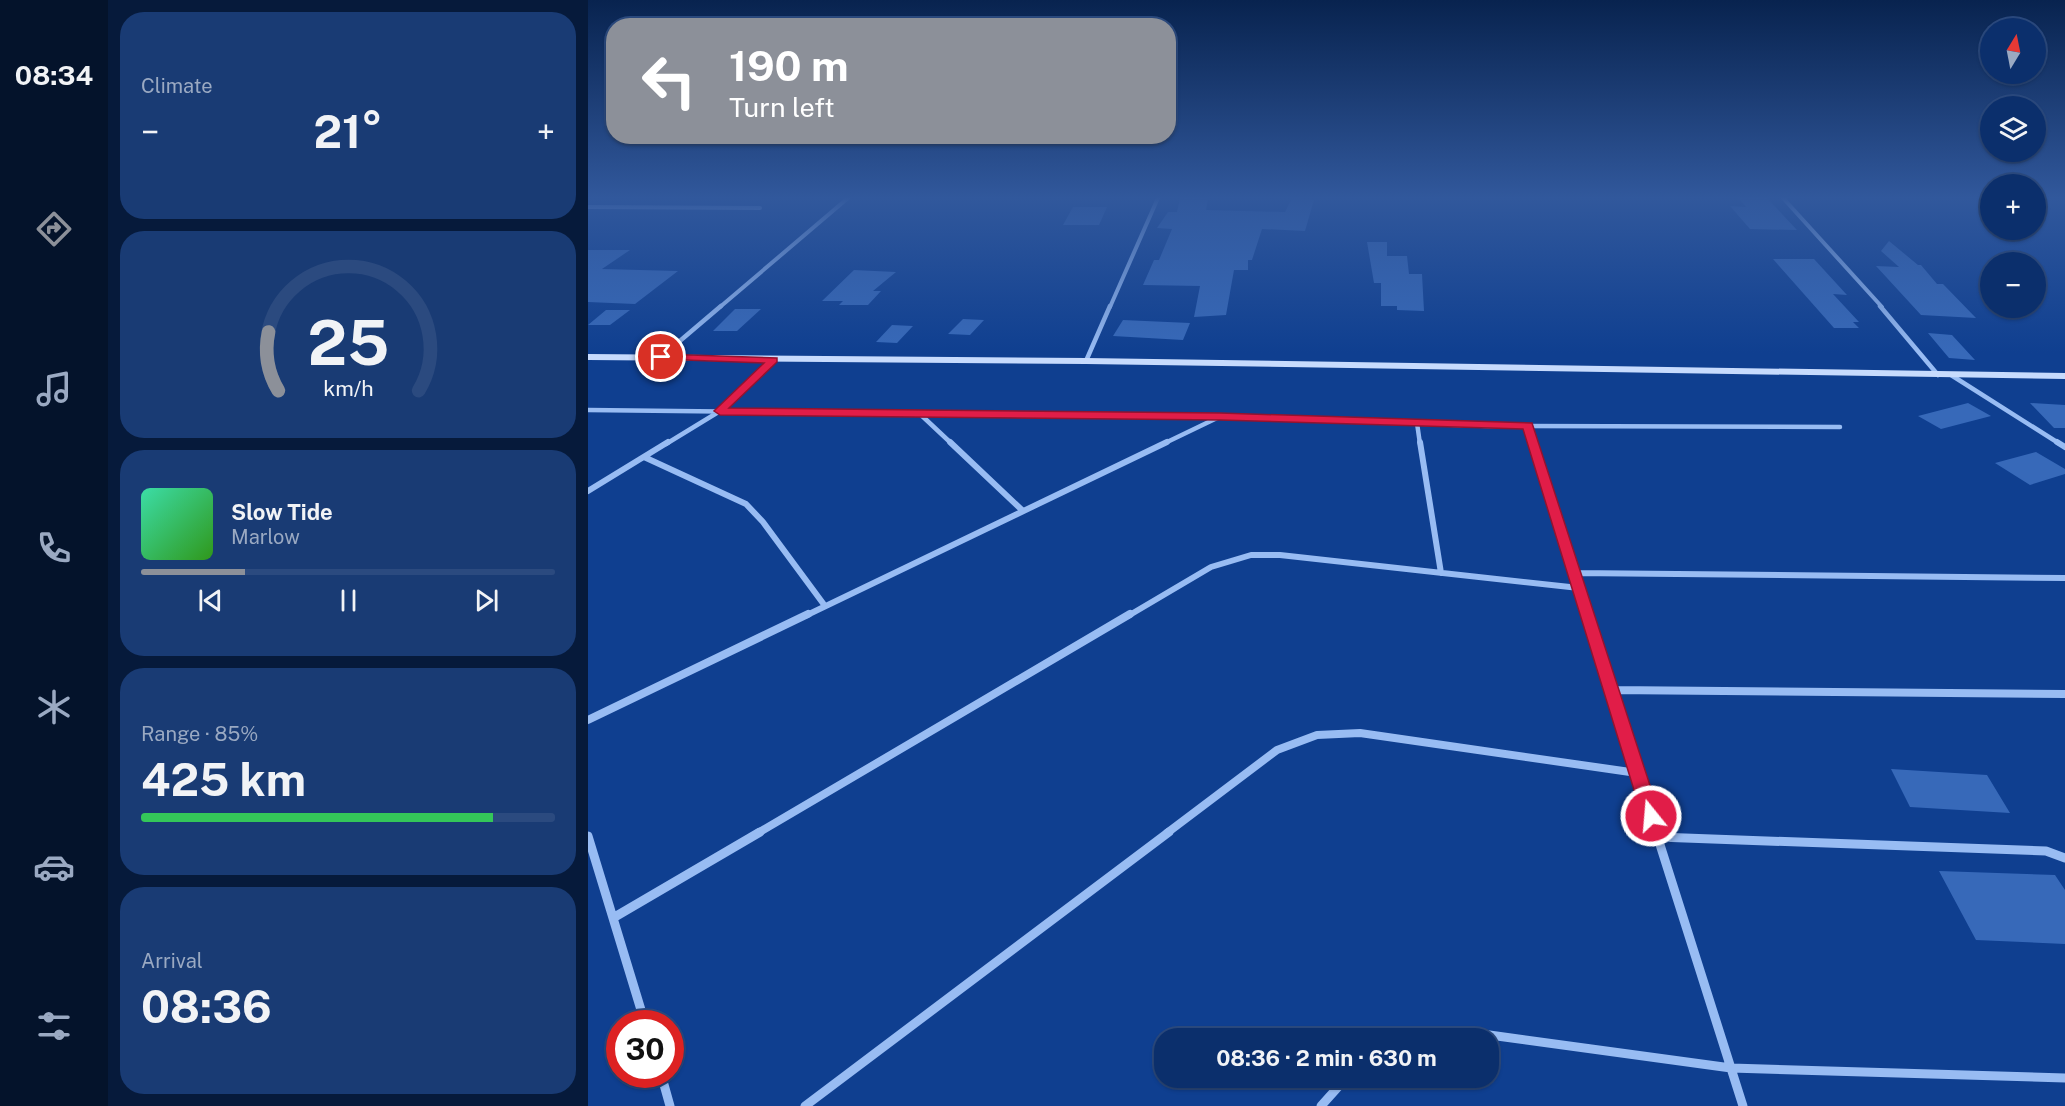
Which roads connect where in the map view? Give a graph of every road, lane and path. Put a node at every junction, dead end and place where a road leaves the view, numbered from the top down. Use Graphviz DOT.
graph roads {
  1 [pos="787,250"];
  2 [pos="1135,250"];
  3 [pos="1831,250"];
  4 [pos="588,357"];
  5 [pos="661,357"];
  6 [pos="773,360"];
  7 [pos="1086,361"];
  8 [pos="1938,375"];
  9 [pos="1951,375"];
  10 [pos="2065,376"];
  11 [pos="588,410"];
  12 [pos="720,411"];
  13 [pos="920,413"];
  14 [pos="1220,417"];
  15 [pos="1417,423"];
  16 [pos="1528,426"];
  17 [pos="1840,427"];
  18 [pos="2065,447"];
  19 [pos="644,457"];
  20 [pos="588,491"];
  21 [pos="1023,511"];
  22 [pos="1441,573"];
  23 [pos="1574,573"];
  24 [pos="2065,578"];
  25 [pos="1579,588"];
  26 [pos="825,606"];
  27 [pos="1611,690"];
  28 [pos="2065,694"];
  29 [pos="588,720"];
  30 [pos="1637,773"];
  31 [pos="588,836"];
  32 [pos="1658,837"];
  33 [pos="2065,858"];
  34 [pos="613,918"];
  35 [pos="641,1010"];
  36 [pos="1499,1036"];
  37 [pos="1731,1068"];
  38 [pos="2065,1078"];
  39 [pos="665,1088"];
  40 [pos="1337,1088"];
  41 [pos="670,1106"];
  42 [pos="806,1106"];
  43 [pos="1321,1106"];
  44 [pos="1743,1106"];
  1 -- 5 [label="street"];
  2 -- 7 [label="street"];
  3 -- 8 [label="street"];
  4 -- 5 [label="street"];
  5 -- 6 [label="street"];
  6 -- 7 [label="street"];
  6 -- 12 [label="street"];
  7 -- 8 [label="street"];
  8 -- 9 [label="street"];
  9 -- 10 [label="street"];
  9 -- 18 [label="street"];
  11 -- 12 [label="street"];
  12 -- 13 [label="street"];
  12 -- 19 [label="street"];
  13 -- 14 [label="street"];
  13 -- 21 [label="street"];
  14 -- 15 [label="street"];
  14 -- 21 [label="street"];
  15 -- 16 [label="street"];
  15 -- 22 [label="street"];
  16 -- 17 [label="street"];
  16 -- 23 [label="street"];
  19 -- 20 [label="street"];
  19 -- 26 [label="street"];
  21 -- 26 [label="street"];
  22 -- 25 [label="street"];
  22 -- 34 [label="street"];
  23 -- 24 [label="street"];
  23 -- 25 [label="street"];
  25 -- 27 [label="street"];
  26 -- 29 [label="street"];
  27 -- 28 [label="street"];
  27 -- 30 [label="street"];
  30 -- 32 [label="street"];
  30 -- 42 [label="street"];
  31 -- 34 [label="street"];
  32 -- 33 [label="street"];
  32 -- 37 [label="street"];
  34 -- 35 [label="street"];
  36 -- 37 [label="street"];
  37 -- 38 [label="street"];
  37 -- 44 [label="street"];
  39 -- 41 [label="street"];
  40 -- 43 [label="street"];
}
